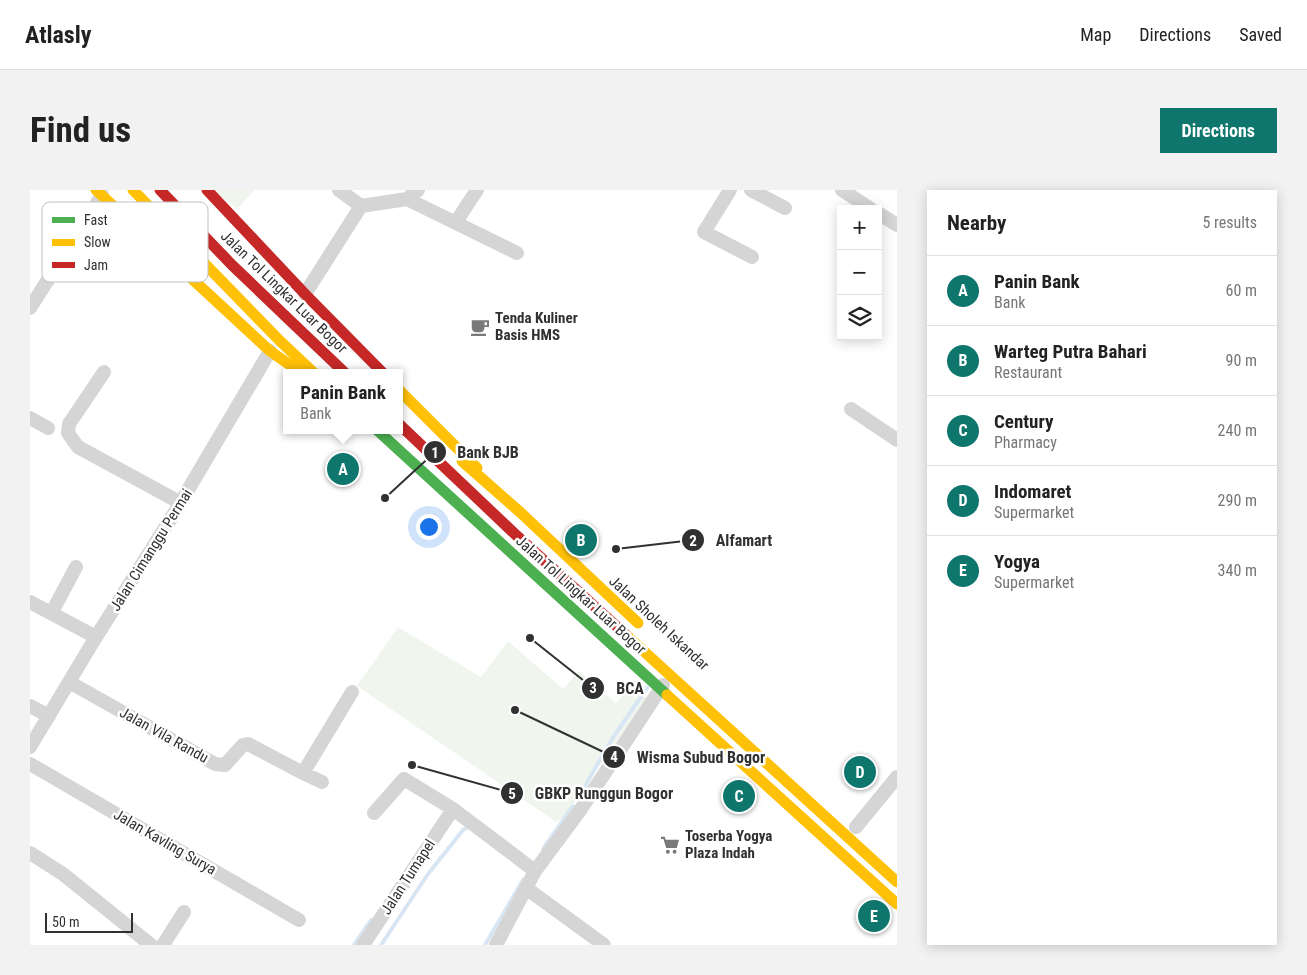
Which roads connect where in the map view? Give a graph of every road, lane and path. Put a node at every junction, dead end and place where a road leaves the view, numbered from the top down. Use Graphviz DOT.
graph roads {
  1 [pos="134,190"];
  2 [pos="141,190"];
  3 [pos="160,190"];
  4 [pos="170,190"];
  5 [pos="207,190"];
  6 [pos="339,190"];
  7 [pos="477,190"];
  8 [pos="730,190"];
  9 [pos="751,190"];
  10 [pos="842,190"];
  11 [pos="99,192"];
  12 [pos="413,194"];
  13 [pos="866,200"];
  14 [pos="110,202"];
  15 [pos="146,202"];
  16 [pos="153,202"];
  17 [pos="172,202"];
  18 [pos="180,202"];
  19 [pos="361,206"];
  20 [pos="785,208"];
  21 [pos="882,216"];
  22 [pos="456,222"];
  23 [pos="897,225"];
  24 [pos="211,226"];
  25 [pos="208,236"];
  26 [pos="208,240"];
  27 [pos="517,253"];
  28 [pos="752,257"];
  29 [pos="208,259"];
  30 [pos="232,265"];
  31 [pos="208,266"];
  32 [pos="208,269"];
  33 [pos="220,278"];
  34 [pos="45,282"];
  35 [pos="196,282"];
  36 [pos="305,294"];
  37 [pos="30,308"];
  38 [pos="270,351"];
  39 [pos="348,360"];
  40 [pos="295,369"];
  41 [pos="310,369"];
  42 [pos="316,369"];
  43 [pos="341,369"];
  44 [pos="379,369"];
  45 [pos="104,372"];
  46 [pos="403,394"];
  47 [pos="403,410"];
  48 [pos="851,410"];
  49 [pos="30,418"];
  50 [pos="48,428"];
  51 [pos="403,428"];
  52 [pos="382,434"];
  53 [pos="382,434"];
  54 [pos="897,440"];
  55 [pos="181,503"];
  56 [pos="521,513"];
  57 [pos="76,567"];
  58 [pos="30,602"];
  59 [pos="52,612"];
  60 [pos="643,628"];
  61 [pos="96,637"];
  62 [pos="69,682"];
  63 [pos="663,686"];
  64 [pos="352,692"];
  65 [pos="30,706"];
  66 [pos="49,716"];
  67 [pos="30,747"];
  68 [pos="30,764"];
  69 [pos="303,773"];
  70 [pos="897,777"];
  71 [pos="322,782"];
  72 [pos="451,812"];
  73 [pos="374,813"];
  74 [pos="856,826"];
  75 [pos="30,853"];
  76 [pos="531,869"];
  77 [pos="897,882"];
  78 [pos="526,888"];
  79 [pos="897,898"];
  80 [pos="897,904"];
  81 [pos="184,912"];
  82 [pos="299,920"];
  83 [pos="151,945"];
  84 [pos="163,945"];
  85 [pos="364,945"];
  86 [pos="496,945"];
  87 [pos="604,945"];
  1 -- 15 [label="main road"];
  2 -- 16 [label="main road"];
  3 -- 17 [label="main road, Jalan Tol Lingkar Luar Bogor"];
  4 -- 18 [label="main road"];
  5 -- 36 [label="main road"];
  6 -- 19 [label="street"];
  7 -- 22 [label="street"];
  8 -- 28 [label="street"];
  9 -- 20 [label="street"];
  10 -- 13 [label="street"];
  11 -- 14 [label="main road"];
  12 -- 19 [label="street"];
  12 -- 22 [label="street"];
  19 -- 36 [label="street"];
  21 -- 23 [label="street"];
  22 -- 27 [label="street"];
  24 -- 39 [label="main road"];
  25 -- 30 [label="main road"];
  26 -- 30 [label="main road, Jalan Tol Lingkar Luar Bogor"];
  29 -- 42 [label="main road"];
  30 -- 43 [label="main road, Jalan Tol Lingkar Luar Bogor"];
  31 -- 33 [label="main road"];
  32 -- 33 [label="main road"];
  33 -- 41 [label="main road"];
  34 -- 37 [label="street"];
  35 -- 38 [label="main road"];
  36 -- 44 [label="main road"];
  38 -- 40 [label="main road"];
  38 -- 55 [label="street, Jalan Cimanggu Permai"];
  45 -- 55 [label="street"];
  46 -- 56 [label="main road"];
  47 -- 56 [label="main road, Jalan Sholeh Iskandar"];
  48 -- 54 [label="street"];
  49 -- 50 [label="street"];
  51 -- 77 [label="main road, Jalan Tol Lingkar Luar Bogor"];
  52 -- 63 [label="main road"];
  53 -- 80 [label="main road, Jalan Tol Lingkar Luar Bogor, bridge"];
  55 -- 61 [label="street, Jalan Cimanggu Permai"];
  56 -- 60 [label="main road, Jalan Sholeh Iskandar"];
  57 -- 59 [label="street"];
  58 -- 59 [label="street"];
  59 -- 61 [label="street"];
  61 -- 62 [label="street, Jalan Cimanggu Permai"];
  62 -- 66 [label="street, Jalan Cimanggu Permai"];
  62 -- 69 [label="street, Jalan Vila Randu"];
  63 -- 76 [label="street"];
  63 -- 79 [label="main road"];
  64 -- 69 [label="street"];
  65 -- 66 [label="street"];
  66 -- 67 [label="street, Jalan Cimanggu Permai"];
  68 -- 82 [label="street, Jalan Kavling Surya"];
  69 -- 71 [label="street"];
  70 -- 74 [label="street"];
  72 -- 73 [label="street"];
  72 -- 76 [label="street"];
  72 -- 85 [label="street, Jalan Tumapel"];
  75 -- 83 [label="street"];
  76 -- 78 [label="street"];
  78 -- 86 [label="street"];
  78 -- 87 [label="street"];
  81 -- 84 [label="street"];
}
